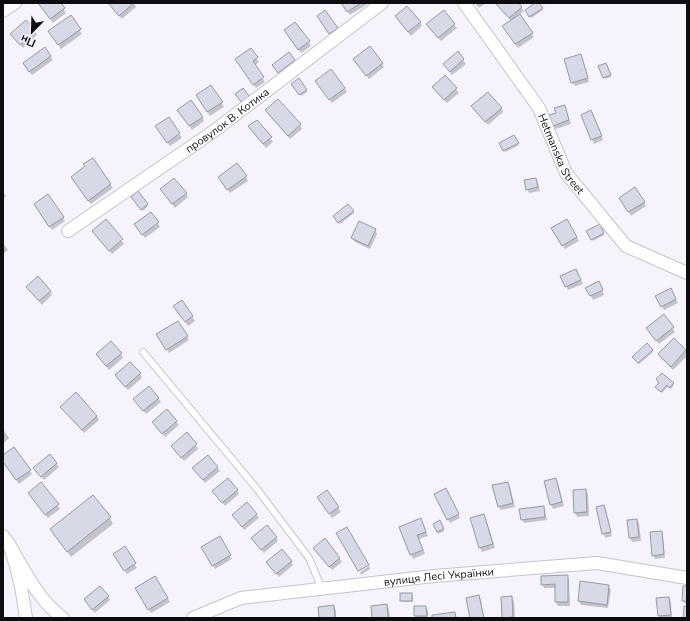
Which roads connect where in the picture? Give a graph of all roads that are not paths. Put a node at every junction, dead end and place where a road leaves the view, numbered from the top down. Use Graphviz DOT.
graph roads {
  1 [pos="15,3"];
  2 [pos="382,3"];
  3 [pos="464,3"];
  4 [pos="3,12"];
  5 [pos="68,230"];
  6 [pos="687,273"];
  7 [pos="143,352"];
  8 [pos="6,540"];
  9 [pos="687,578"];
  10 [pos="322,589"];
  11 [pos="26,618"];
  12 [pos="63,618"];
  13 [pos="193,618"];
  1 -- 4 [label="street"];
  2 -- 5 [label="street, провулок В. Котика"];
  3 -- 6 [label="street, Hetmanska Street"];
  7 -- 10 [label="lane"];
  8 -- 11 [label="street"];
  8 -- 12 [label="street"];
  9 -- 10 [label="street, вулиця Лесі Українки"];
  10 -- 13 [label="street, вулиця Лесі Українки"];
}
